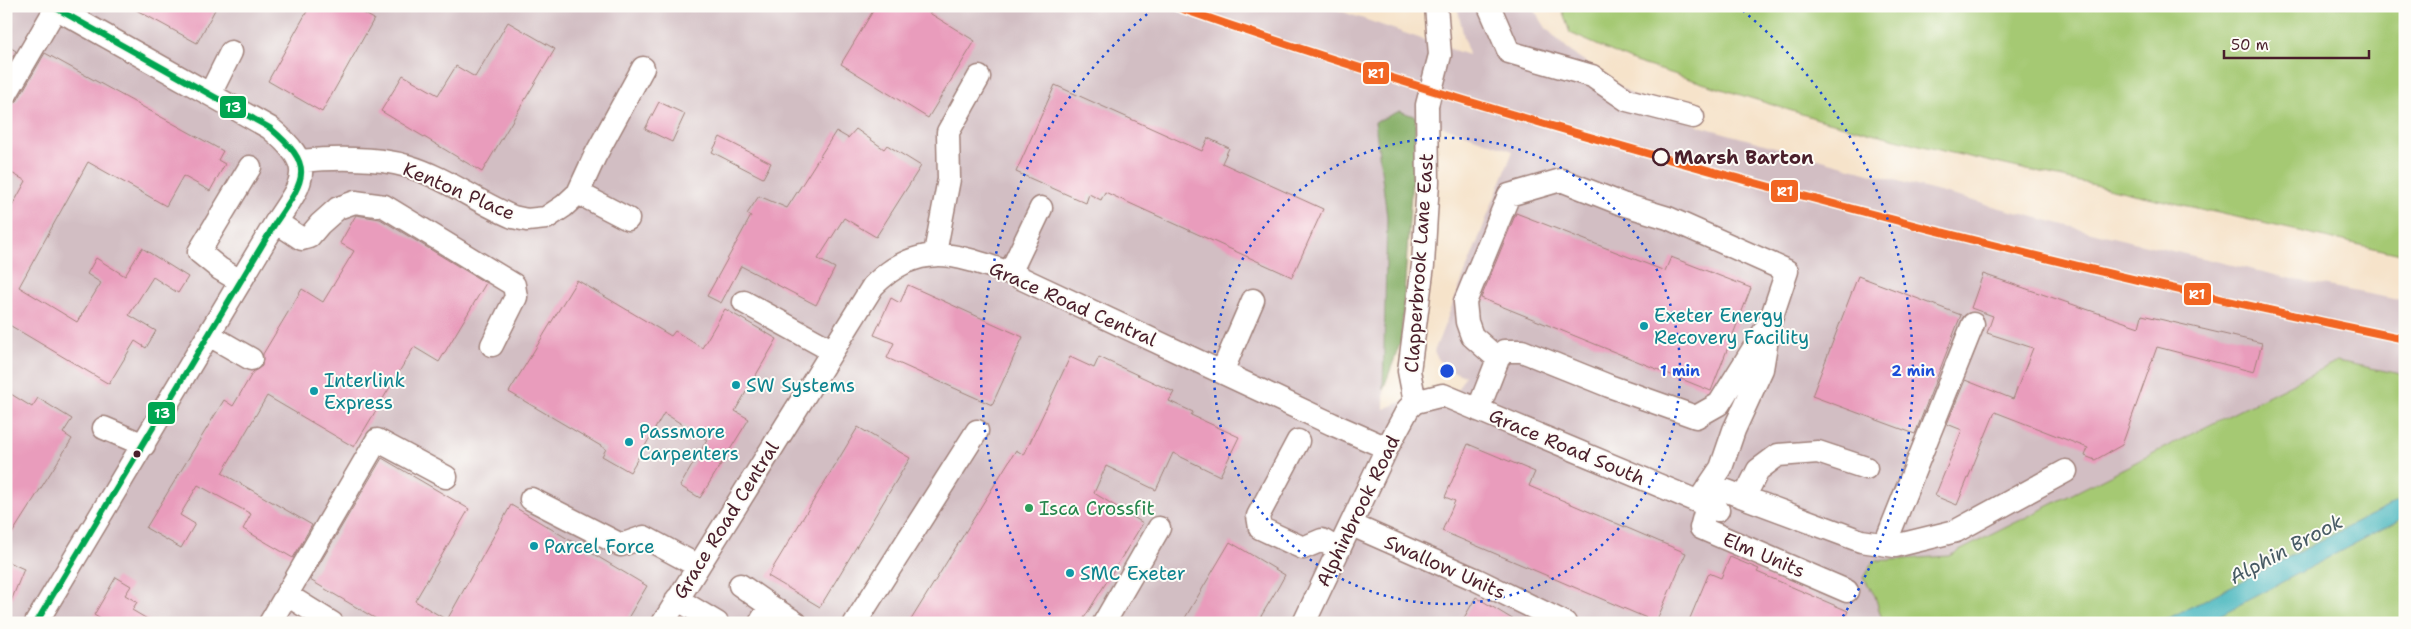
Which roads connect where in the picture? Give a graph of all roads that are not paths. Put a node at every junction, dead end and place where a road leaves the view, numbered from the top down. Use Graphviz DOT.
graph roads {
  1 [pos="1436,6"];
  2 [pos="1489,6"];
  3 [pos="54,7"];
  4 [pos="231,52"];
  5 [pos="643,68"];
  6 [pos="979,78"];
  7 [pos="6,94"];
  8 [pos="210,94"];
  9 [pos="1692,117"];
  10 [pos="300,162"];
  11 [pos="250,167"];
  12 [pos="578,193"];
  13 [pos="1040,208"];
  14 [pos="628,219"];
  15 [pos="276,222"];
  16 [pos="935,253"];
  17 [pos="1010,273"];
  18 [pos="240,281"];
  19 [pos="1253,300"];
  20 [pos="744,302"];
  21 [pos="1770,322"];
  22 [pos="1973,324"];
  23 [pos="208,335"];
  24 [pos="492,345"];
  25 [pos="831,350"];
  26 [pos="251,359"];
  27 [pos="1498,359"];
  28 [pos="1222,372"];
  29 [pos="1415,402"];
  30 [pos="1478,410"];
  31 [pos="104,428"];
  32 [pos="977,431"];
  33 [pos="1298,441"];
  34 [pos="144,445"];
  35 [pos="1387,448"];
  36 [pos="1866,468"];
  37 [pos="2066,471"];
  38 [pos="446,477"];
  39 [pos="1745,496"];
  40 [pos="531,499"];
  41 [pos="1708,506"];
  42 [pos="1352,525"];
  43 [pos="1159,528"];
  44 [pos="1884,544"];
  45 [pos="1339,550"];
  46 [pos="698,566"];
  47 [pos="740,585"];
  48 [pos="1847,591"];
  49 [pos="287,595"];
  50 [pos="677,599"];
  51 [pos="765,615"];
  52 [pos="36,623"];
  53 [pos="270,623"];
  54 [pos="332,623"];
  55 [pos="663,623"];
  56 [pos="717,623"];
  57 [pos="796,623"];
  58 [pos="855,623"];
  59 [pos="1104,623"];
  60 [pos="1304,623"];
  61 [pos="1565,623"];
  1 -- 29 [label="street, Clapperbrook Lane East"];
  2 -- 9 [label="street"];
  3 -- 7 [label="street"];
  3 -- 8 [label="street"];
  4 -- 8 [label="street"];
  5 -- 12 [label="street, Kenton Place"];
  6 -- 16 [label="street"];
  8 -- 10 [label="street"];
  10 -- 12 [label="street, Kenton Place"];
  10 -- 15 [label="street"];
  11 -- 18 [label="street"];
  12 -- 14 [label="street"];
  13 -- 17 [label="street"];
  15 -- 18 [label="street"];
  15 -- 24 [label="street"];
  16 -- 17 [label="street, Grace Road Central"];
  16 -- 25 [label="street, Grace Road Central"];
  17 -- 28 [label="street, Grace Road Central"];
  18 -- 23 [label="street"];
  19 -- 28 [label="street"];
  20 -- 25 [label="street"];
  21 -- 27 [label="street"];
  21 -- 27 [label="street"];
  21 -- 41 [label="street"];
  22 -- 44 [label="street"];
  23 -- 26 [label="street"];
  23 -- 34 [label="street"];
  25 -- 46 [label="street, Grace Road Central"];
  27 -- 30 [label="street"];
  28 -- 35 [label="street, Grace Road Central"];
  29 -- 30 [label="street, Grace Road South"];
  29 -- 35 [label="street, Alphinbrook Road"];
  30 -- 41 [label="street, Grace Road South"];
  31 -- 34 [label="street"];
  32 -- 58 [label="street"];
  33 -- 45 [label="street"];
  34 -- 52 [label="street"];
  35 -- 42 [label="street, Alphinbrook Road"];
  36 -- 39 [label="street"];
  37 -- 44 [label="street"];
  38 -- 49 [label="street"];
  39 -- 41 [label="street"];
  39 -- 44 [label="street"];
  40 -- 46 [label="street"];
  41 -- 48 [label="street, Elm Units"];
  42 -- 45 [label="street, Alphinbrook Road"];
  42 -- 61 [label="street, Swallow Units"];
  43 -- 59 [label="street"];
  45 -- 60 [label="street, Alphinbrook Road"];
  46 -- 50 [label="street, Grace Road Central"];
  47 -- 51 [label="street"];
  49 -- 53 [label="street"];
  49 -- 54 [label="street"];
  50 -- 55 [label="street, Grace Road Central"];
  50 -- 56 [label="street"];
  51 -- 57 [label="street"];
}
